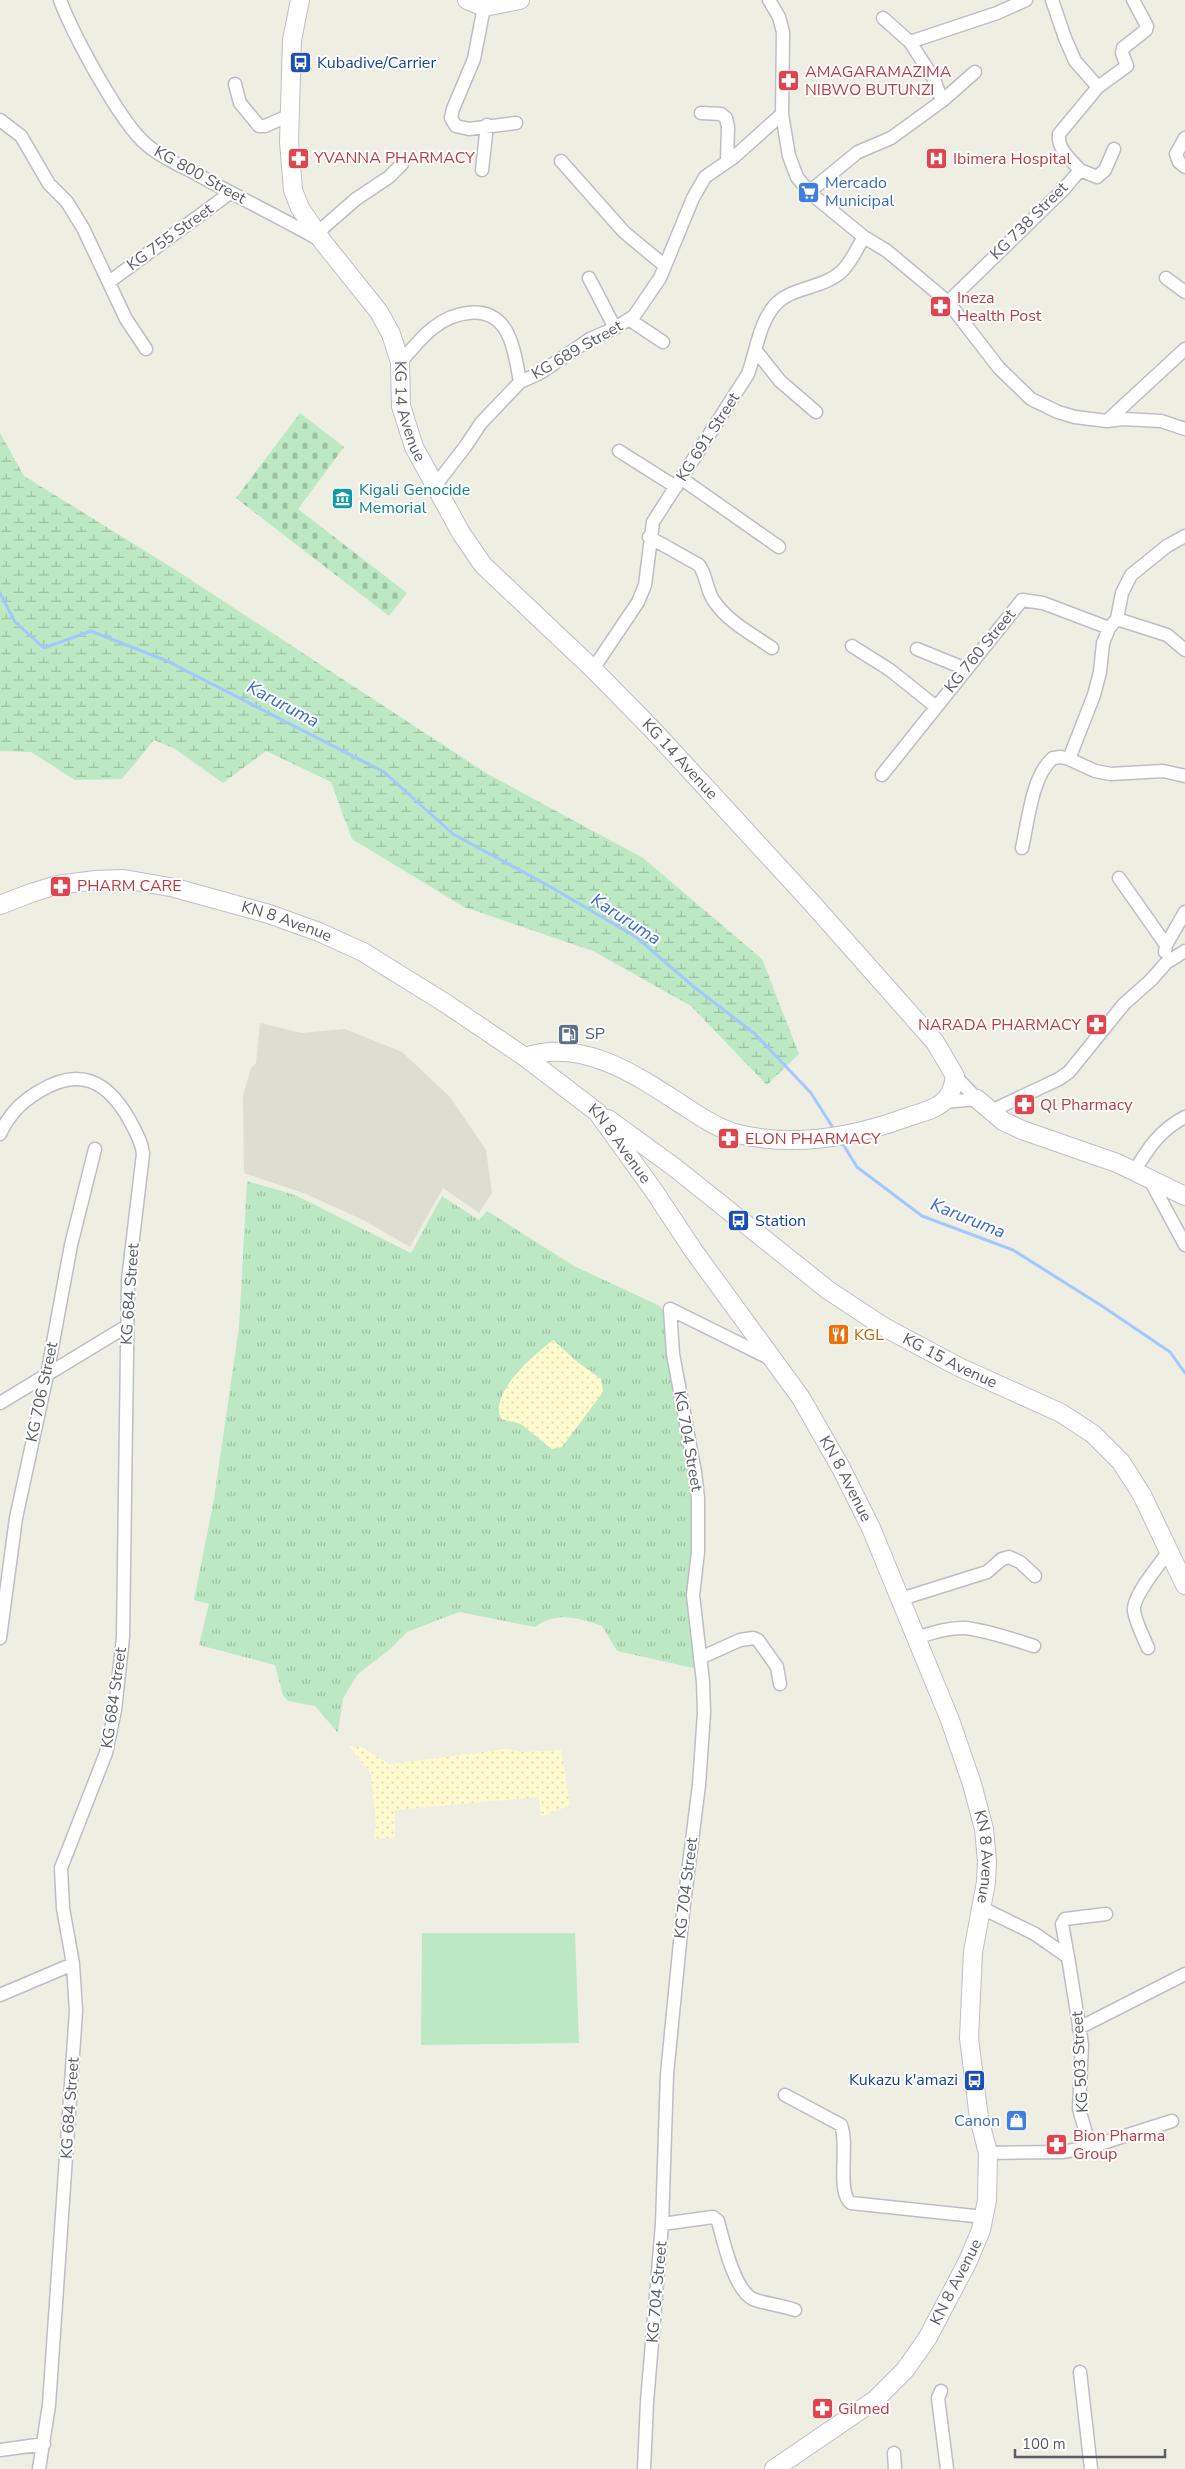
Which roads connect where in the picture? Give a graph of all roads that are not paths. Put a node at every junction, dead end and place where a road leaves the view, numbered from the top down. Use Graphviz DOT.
graph roads {
  1 [pos="60,0"];
  2 [pos="300,0"];
  3 [pos="467,0"];
  4 [pos="520,0"];
  5 [pos="769,0"];
  6 [pos="1026,0"];
  7 [pos="1052,0"];
  8 [pos="1134,0"];
  9 [pos="484,7"];
  10 [pos="883,18"];
  11 [pos="910,42"];
  12 [pos="975,72"];
  13 [pos="235,84"];
  14 [pos="1098,87"];
  15 [pos="942,101"];
  16 [pos="701,113"];
  17 [pos="782,114"];
  18 [pos="290,115"];
  19 [pos="0,120"];
  20 [pos="516,123"];
  21 [pos="487,125"];
  22 [pos="1185,138"];
  23 [pos="1114,149"];
  24 [pos="561,161"];
  25 [pos="727,161"];
  26 [pos="402,164"];
  27 [pos="1185,167"];
  28 [pos="482,170"];
  29 [pos="1080,170"];
  30 [pos="809,192"];
  31 [pos="230,193"];
  32 [pos="320,237"];
  33 [pos="864,237"];
  34 [pos="665,266"];
  35 [pos="589,278"];
  36 [pos="1166,278"];
  37 [pos="109,282"];
  38 [pos="1185,292"];
  39 [pos="948,302"];
  40 [pos="630,320"];
  41 [pos="615,328"];
  42 [pos="663,342"];
  43 [pos="146,349"];
  44 [pos="1185,349"];
  45 [pos="757,352"];
  46 [pos="400,362"];
  47 [pos="520,382"];
  48 [pos="816,412"];
  49 [pos="1107,421"];
  50 [pos="1185,429"];
  51 [pos="619,451"];
  52 [pos="679,483"];
  53 [pos="434,487"];
  54 [pos="1185,536"];
  55 [pos="649,537"];
  56 [pos="779,547"];
  57 [pos="1113,623"];
  58 [pos="852,646"];
  59 [pos="772,648"];
  60 [pos="917,649"];
  61 [pos="1185,650"];
  62 [pos="593,669"];
  63 [pos="966,669"];
  64 [pos="934,706"];
  65 [pos="1069,759"];
  66 [pos="882,775"];
  67 [pos="1185,776"];
  68 [pos="1022,848"];
  69 [pos="1119,878"];
  70 [pos="0,906"];
  71 [pos="1185,912"];
  72 [pos="1166,945"];
  73 [pos="1185,952"];
  74 [pos="1166,963"];
  75 [pos="525,1057"];
  76 [pos="955,1076"];
  77 [pos="977,1099"];
  78 [pos="944,1102"];
  79 [pos="991,1111"];
  80 [pos="597,1112"];
  81 [pos="1185,1117"];
  82 [pos="0,1134"];
  83 [pos="95,1149"];
  84 [pos="653,1151"];
  85 [pos="629,1157"];
  86 [pos="671,1167"];
  87 [pos="640,1172"];
  88 [pos="1134,1172"];
  89 [pos="1150,1180"];
  90 [pos="654,1191"];
  91 [pos="1185,1196"];
  92 [pos="1185,1245"];
  93 [pos="126,1326"];
  94 [pos="772,1360"];
  95 [pos="47,1375"];
  96 [pos="0,1403"];
  97 [pos="1169,1551"];
  98 [pos="1035,1576"];
  99 [pos="1185,1585"];
  100 [pos="901,1599"];
  101 [pos="0,1638"];
  102 [pos="916,1638"];
  103 [pos="1034,1646"];
  104 [pos="1148,1648"];
  105 [pos="700,1658"];
  106 [pos="780,1684"];
  107 [pos="982,1908"];
  108 [pos="1106,1914"];
  109 [pos="1068,1957"];
  110 [pos="73,1964"];
  111 [pos="1185,1974"];
  112 [pos="0,1995"];
  113 [pos="1079,2028"];
  114 [pos="785,2095"];
  115 [pos="1172,2122"];
  116 [pos="1090,2147"];
  117 [pos="988,2153"];
  118 [pos="984,2217"];
  119 [pos="662,2224"];
  120 [pos="795,2310"];
  121 [pos="1080,2372"];
  122 [pos="941,2390"];
  123 [pos="44,2444"];
  124 [pos="0,2450"];
  125 [pos="894,2453"];
  126 [pos="39,2469"];
  127 [pos="644,2469"];
  128 [pos="774,2469"];
  129 [pos="895,2469"];
  130 [pos="947,2469"];
  131 [pos="1090,2469"];
  1 -- 31 [label="street, KG 800 Street"];
  2 -- 18 [label="main road, KG 14 Avenue"];
  3 -- 9 [label="main road"];
  4 -- 9 [label="main road"];
  5 -- 17 [label="street"];
  6 -- 11 [label="street"];
  7 -- 14 [label="street"];
  8 -- 14 [label="street, KG 738 Street"];
  9 -- 21 [label="street"];
  10 -- 11 [label="street"];
  11 -- 15 [label="street"];
  12 -- 15 [label="street"];
  13 -- 18 [label="street"];
  14 -- 29 [label="street, KG 738 Street"];
  15 -- 30 [label="street"];
  16 -- 25 [label="street"];
  17 -- 25 [label="street, KG 689 Street"];
  17 -- 30 [label="street"];
  18 -- 32 [label="main road, KG 14 Avenue"];
  19 -- 37 [label="street"];
  20 -- 21 [label="street"];
  21 -- 28 [label="street"];
  22 -- 27 [label="street"];
  23 -- 29 [label="street"];
  24 -- 34 [label="street"];
  25 -- 34 [label="street, KG 689 Street"];
  26 -- 32 [label="street"];
  29 -- 39 [label="street, KG 738 Street"];
  30 -- 33 [label="street"];
  31 -- 32 [label="street, KG 800 Street"];
  31 -- 37 [label="street, KG 755 Street"];
  32 -- 46 [label="main road, KG 14 Avenue"];
  33 -- 39 [label="street"];
  33 -- 45 [label="street, KG 691 Street"];
  34 -- 40 [label="street, KG 689 Street"];
  35 -- 41 [label="street"];
  36 -- 38 [label="street"];
  37 -- 43 [label="street"];
  39 -- 49 [label="street"];
  40 -- 41 [label="street, KG 689 Street"];
  40 -- 42 [label="street"];
  41 -- 47 [label="street, KG 689 Street"];
  44 -- 49 [label="street"];
  45 -- 48 [label="street"];
  45 -- 52 [label="street, KG 691 Street"];
  46 -- 47 [label="street"];
  46 -- 53 [label="main road, KG 14 Avenue"];
  47 -- 53 [label="street, KG 689 Street"];
  49 -- 50 [label="street"];
  51 -- 52 [label="street"];
  52 -- 55 [label="street, KG 691 Street"];
  52 -- 56 [label="street"];
  53 -- 62 [label="main road, KG 14 Avenue"];
  54 -- 57 [label="street"];
  55 -- 59 [label="street"];
  55 -- 62 [label="street, KG 691 Street"];
  57 -- 61 [label="street"];
  57 -- 63 [label="street, KG 760 Street"];
  57 -- 65 [label="street"];
  58 -- 64 [label="street"];
  60 -- 63 [label="street"];
  62 -- 76 [label="main road, KG 14 Avenue"];
  63 -- 64 [label="street, KG 760 Street"];
  64 -- 66 [label="street, KG 760 Street"];
  65 -- 67 [label="street"];
  65 -- 68 [label="street"];
  69 -- 72 [label="street"];
  70 -- 75 [label="main road, KN 8 Avenue"];
  71 -- 72 [label="street"];
  72 -- 74 [label="street"];
  73 -- 74 [label="street"];
  74 -- 79 [label="street"];
  75 -- 78 [label="main road"];
  75 -- 80 [label="main road, KN 8 Avenue"];
  76 -- 77 [label="street"];
  76 -- 78 [label="main road"];
  77 -- 78 [label="street"];
  77 -- 79 [label="main road"];
  79 -- 88 [label="main road"];
  80 -- 84 [label="main road, KG 15 Avenue"];
  80 -- 85 [label="main road, KN 8 Avenue"];
  81 -- 88 [label="street"];
  82 -- 93 [label="street, KG 684 Street"];
  83 -- 95 [label="street, KG 706 Street"];
  84 -- 85 [label="main road"];
  84 -- 86 [label="main road, KG 15 Avenue"];
  85 -- 87 [label="main road, KN 8 Avenue"];
  86 -- 87 [label="main road"];
  86 -- 90 [label="main road"];
  86 -- 97 [label="main road, KG 15 Avenue"];
  87 -- 90 [label="main road, KN 8 Avenue"];
  88 -- 89 [label="main road"];
  89 -- 91 [label="main road"];
  89 -- 92 [label="street"];
  90 -- 94 [label="main road, KN 8 Avenue"];
  93 -- 95 [label="street"];
  93 -- 110 [label="street, KG 684 Street"];
  94 -- 100 [label="main road, KN 8 Avenue"];
  94 -- 105 [label="street, KG 704 Street"];
  95 -- 96 [label="street"];
  95 -- 101 [label="street, KG 706 Street"];
  97 -- 99 [label="main road, KG 15 Avenue"];
  97 -- 104 [label="street"];
  98 -- 100 [label="street"];
  100 -- 102 [label="main road, KN 8 Avenue"];
  102 -- 103 [label="street"];
  102 -- 107 [label="main road, KN 8 Avenue"];
  105 -- 106 [label="street"];
  105 -- 119 [label="street, KG 704 Street"];
  107 -- 109 [label="street"];
  107 -- 117 [label="main road, KN 8 Avenue"];
  108 -- 109 [label="street, KG 503 Street"];
  109 -- 113 [label="street, KG 503 Street"];
  110 -- 112 [label="street"];
  110 -- 123 [label="street, KG 684 Street"];
  111 -- 113 [label="street"];
  113 -- 116 [label="street, KG 503 Street"];
  114 -- 118 [label="street"];
  115 -- 116 [label="street"];
  116 -- 117 [label="street"];
  117 -- 118 [label="main road, KN 8 Avenue"];
  118 -- 128 [label="main road, KN 8 Avenue"];
  119 -- 120 [label="street"];
  119 -- 127 [label="street, KG 704 Street"];
  121 -- 131 [label="street"];
  122 -- 130 [label="street"];
  123 -- 124 [label="street"];
  123 -- 126 [label="street, KG 684 Street"];
  125 -- 129 [label="street"];
}
